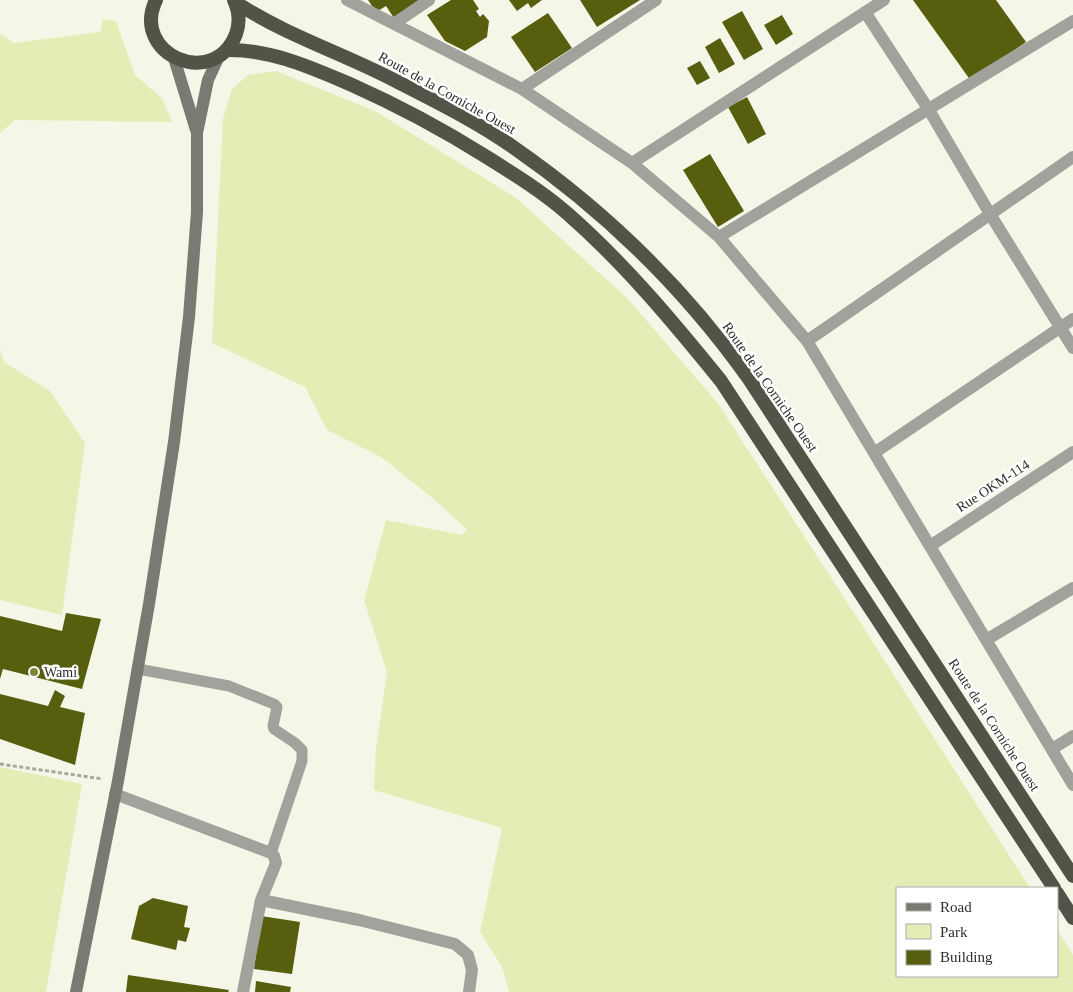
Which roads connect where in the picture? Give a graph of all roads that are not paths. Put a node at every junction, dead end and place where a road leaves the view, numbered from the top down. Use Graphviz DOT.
graph roads {
  1 [pos="156,0"];
  2 [pos="347,0"];
  3 [pos="429,0"];
  4 [pos="656,0"];
  5 [pos="884,0"];
  6 [pos="234,1"];
  7 [pos="865,12"];
  8 [pos="1073,22"];
  9 [pos="395,23"];
  10 [pos="222,53"];
  11 [pos="174,58"];
  12 [pos="522,89"];
  13 [pos="929,110"];
  14 [pos="197,133"];
  15 [pos="1073,157"];
  16 [pos="632,163"];
  17 [pos="990,214"];
  18 [pos="719,237"];
  19 [pos="1073,319"];
  20 [pos="1060,327"];
  21 [pos="807,341"];
  22 [pos="1073,348"];
  23 [pos="1073,452"];
  24 [pos="874,453"];
  25 [pos="930,546"];
  26 [pos="1073,588"];
  27 [pos="986,640"];
  28 [pos="138,669"];
  29 [pos="1073,736"];
  30 [pos="1052,749"];
  31 [pos="1073,784"];
  32 [pos="115,794"];
  33 [pos="271,853"];
  34 [pos="1073,876"];
  35 [pos="1053,887"];
  36 [pos="1058,895"];
  37 [pos="261,900"];
  38 [pos="1073,918"];
  39 [pos="76,992"];
  40 [pos="243,992"];
  41 [pos="469,992"];
  1 -- 11 [label="highway"];
  2 -- 9 [label="street"];
  3 -- 9 [label="street"];
  4 -- 12 [label="street"];
  5 -- 7 [label="street"];
  6 -- 10 [label="highway"];
  6 -- 34 [label="highway, Route de la Corniche Ouest"];
  7 -- 13 [label="street"];
  7 -- 16 [label="street"];
  8 -- 13 [label="street"];
  9 -- 12 [label="street"];
  10 -- 11 [label="highway"];
  10 -- 14 [label="main road"];
  10 -- 35 [label="highway"];
  11 -- 14 [label="main road"];
  12 -- 16 [label="street"];
  13 -- 17 [label="street"];
  13 -- 18 [label="street"];
  14 -- 28 [label="main road"];
  15 -- 17 [label="street"];
  16 -- 18 [label="street"];
  17 -- 20 [label="street"];
  17 -- 21 [label="street"];
  18 -- 21 [label="street"];
  19 -- 20 [label="street"];
  20 -- 22 [label="street"];
  20 -- 24 [label="street"];
  21 -- 24 [label="street"];
  23 -- 25 [label="street, Rue OKM-114"];
  24 -- 25 [label="street"];
  25 -- 27 [label="street"];
  26 -- 27 [label="street"];
  27 -- 30 [label="street"];
  28 -- 32 [label="main road"];
  28 -- 33 [label="lane"];
  29 -- 30 [label="street"];
  30 -- 31 [label="street"];
  32 -- 33 [label="street"];
  32 -- 39 [label="main road"];
  33 -- 37 [label="street"];
  36 -- 38 [label="highway"];
  37 -- 40 [label="street"];
  37 -- 41 [label="street"];
}
